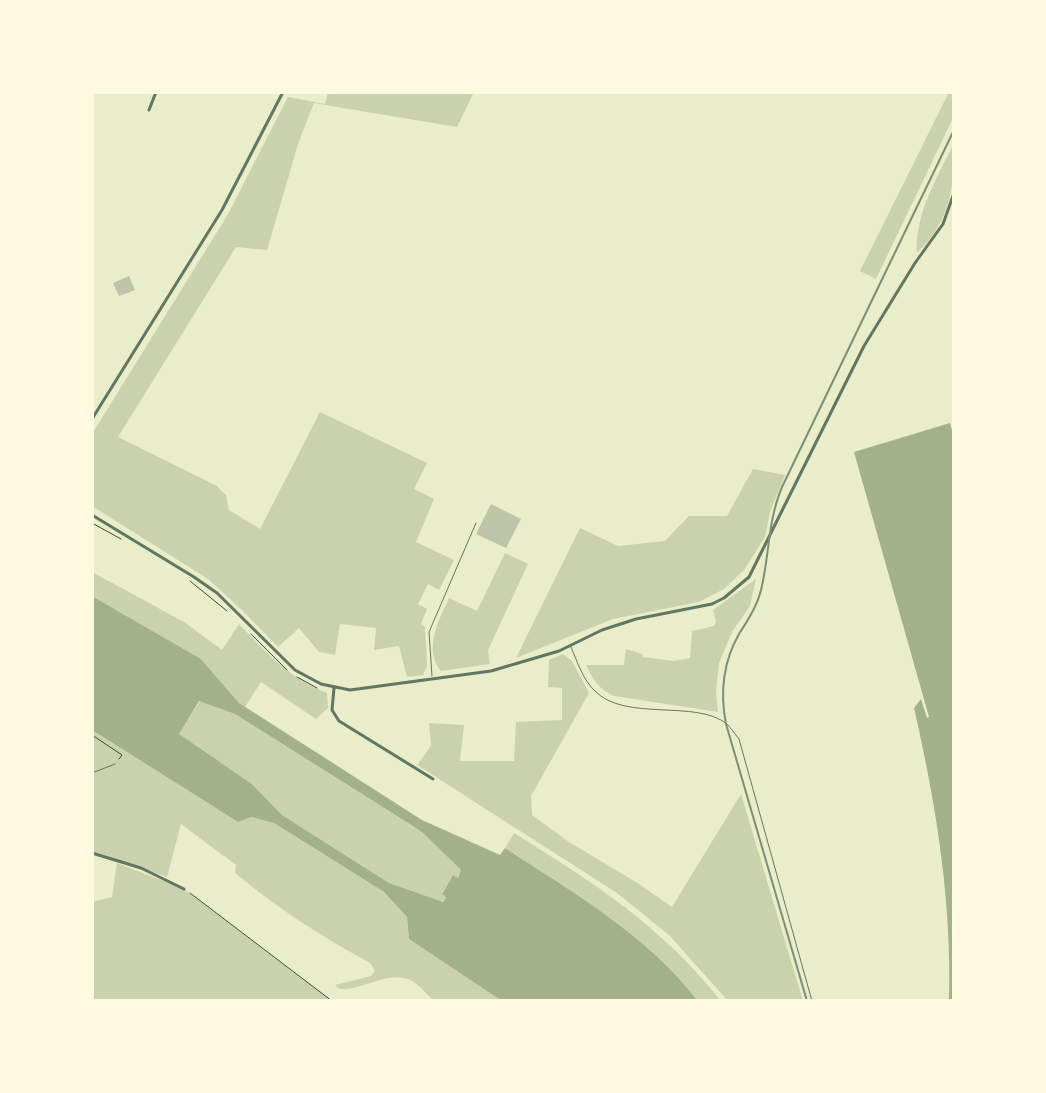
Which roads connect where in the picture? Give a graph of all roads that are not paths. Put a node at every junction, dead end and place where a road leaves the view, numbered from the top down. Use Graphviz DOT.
graph roads {
  1 [pos="156,92"];
  2 [pos="283,92"];
  3 [pos="149,110"];
  4 [pos="954,193"];
  5 [pos="92,419"];
  6 [pos="92,515"];
  7 [pos="476,523"];
  8 [pos="570,645"];
  9 [pos="432,679"];
  10 [pos="334,688"];
  11 [pos="115,764"];
  12 [pos="92,773"];
  13 [pos="433,779"];
  14 [pos="92,853"];
  15 [pos="184,889"];
  16 [pos="812,1001"];
  1 -- 3 [label="street"];
  2 -- 5 [label="street"];
  4 -- 8 [label="street"];
  6 -- 10 [label="street"];
  7 -- 9 [label="lane"];
  8 -- 9 [label="street"];
  8 -- 16 [label="lane"];
  9 -- 10 [label="street"];
  10 -- 13 [label="street"];
  11 -- 12 [label="lane"];
  14 -- 15 [label="street"];
}
